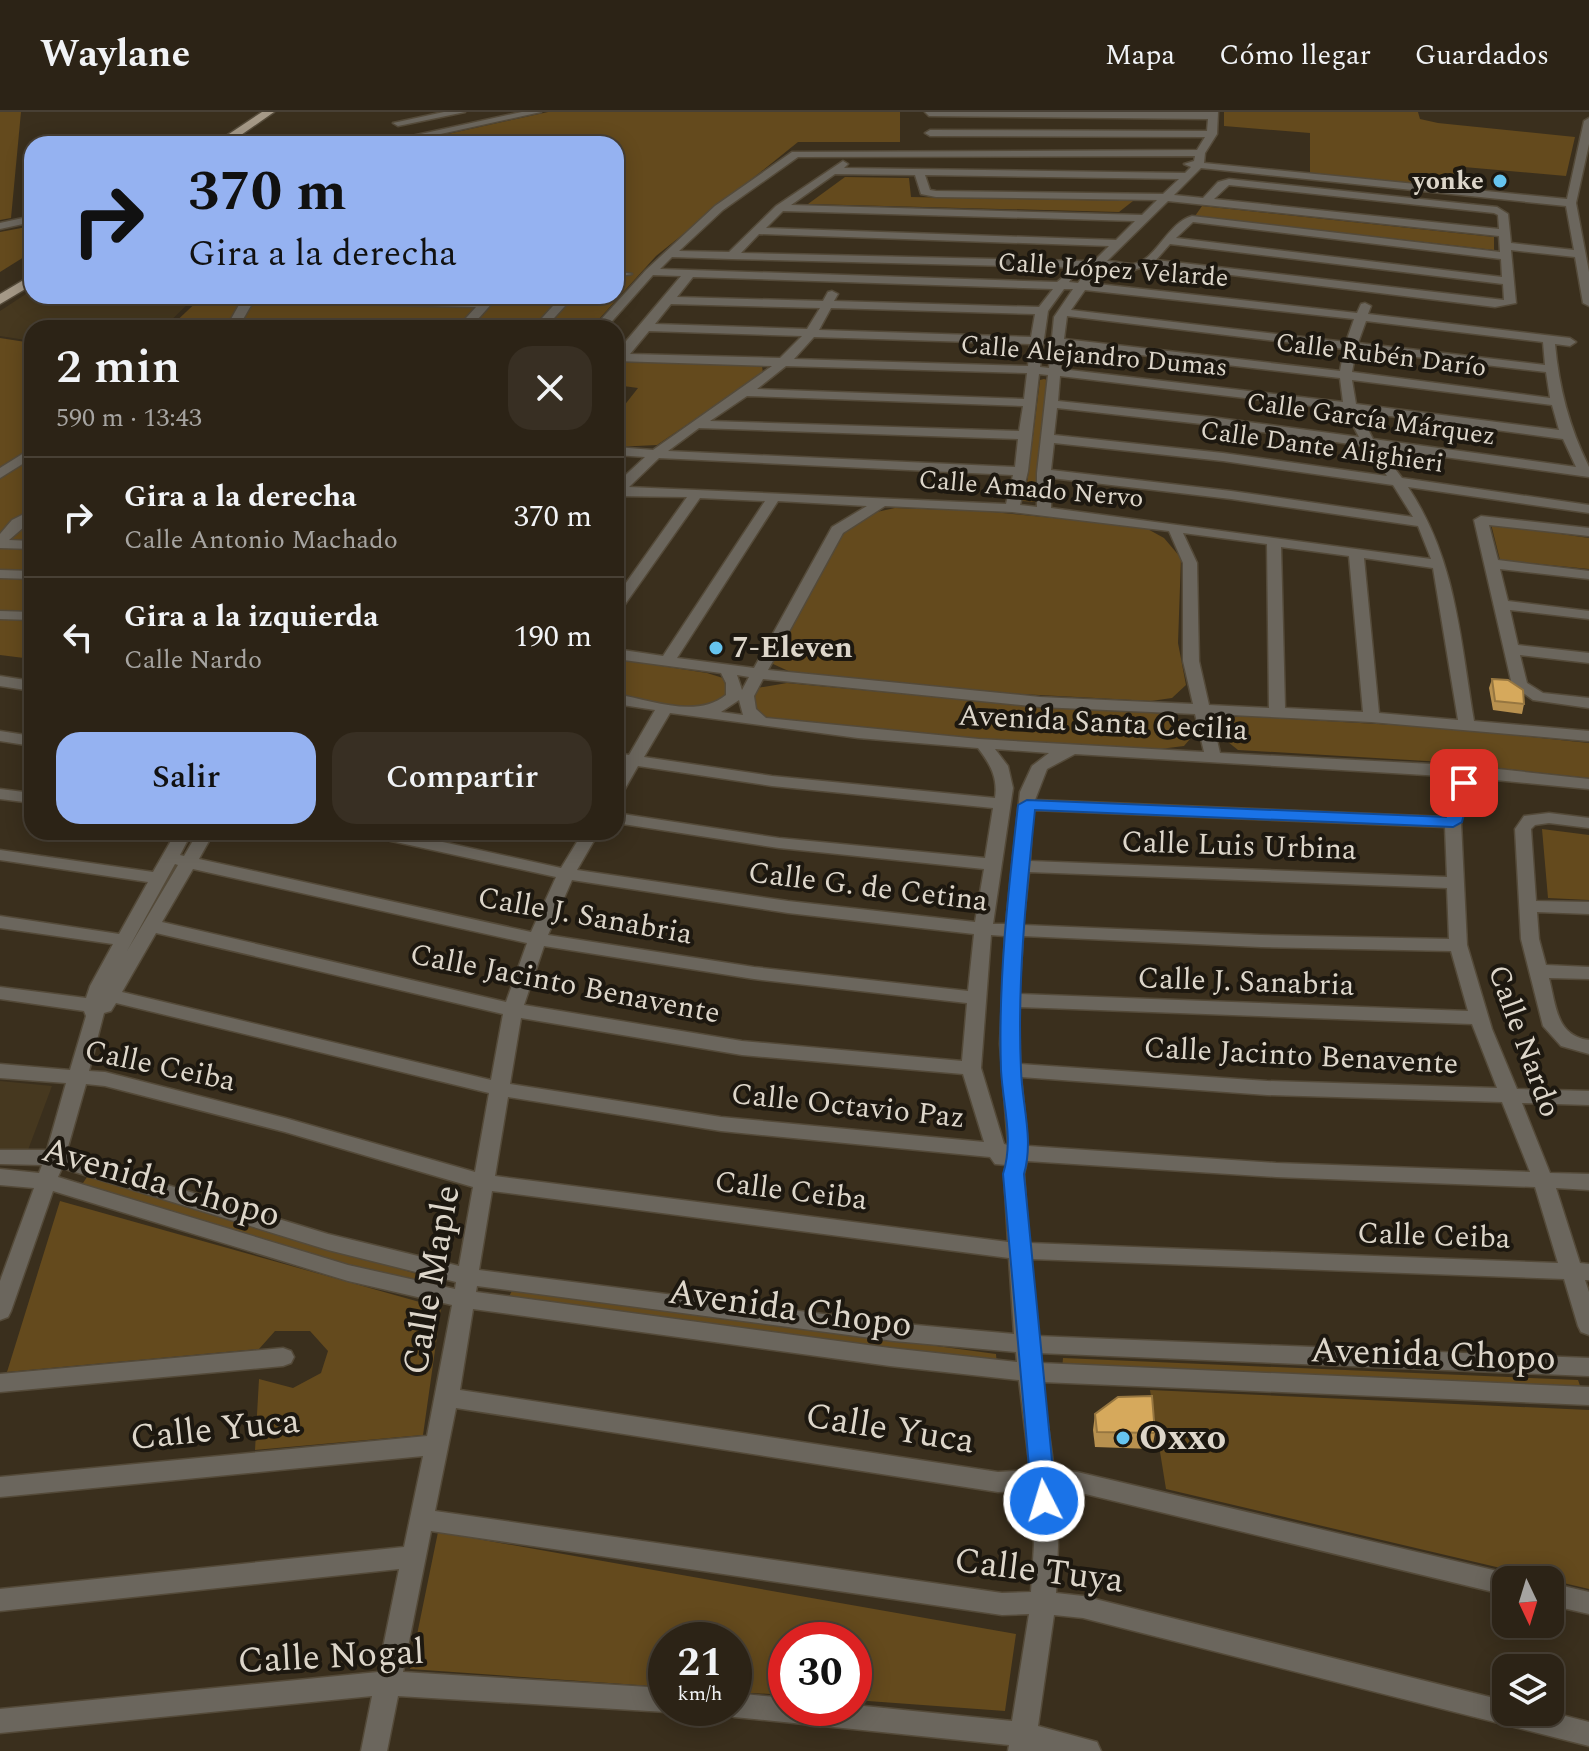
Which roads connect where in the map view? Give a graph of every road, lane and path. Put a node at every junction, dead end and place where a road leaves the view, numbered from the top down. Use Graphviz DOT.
graph roads {
  1 [pos="269,112"];
  2 [pos="285,112"];
  3 [pos="413,112"];
  4 [pos="460,112"];
  5 [pos="536,112"];
  6 [pos="929,113"];
  7 [pos="1213,114"];
  8 [pos="398,123"];
  9 [pos="1588,127"];
  10 [pos="930,133"];
  11 [pos="1212,134"];
  12 [pos="232,136"];
  13 [pos="248,136"];
  14 [pos="385,136"];
  15 [pos="403,136"];
  16 [pos="1587,145"];
  17 [pos="861,152"];
  18 [pos="929,152"];
  19 [pos="1191,166"];
  20 [pos="833,171"];
  21 [pos="919,172"];
  22 [pos="1159,197"];
  23 [pos="1206,201"];
  24 [pos="1571,203"];
  25 [pos="780,208"];
  26 [pos="1129,217"];
  27 [pos="1144,218"];
  28 [pos="24,221"];
  29 [pos="0,226"];
  30 [pos="755,231"];
  31 [pos="1167,240"];
  32 [pos="1105,241"];
  33 [pos="1118,243"];
  34 [pos="1504,244"];
  35 [pos="1580,251"];
  36 [pos="668,254"];
  37 [pos="731,256"];
  38 [pos="1148,262"];
  39 [pos="1090,263"];
  40 [pos="24,272"];
  41 [pos="650,272"];
  42 [pos="840,272"];
  43 [pos="690,273"];
  44 [pos="1586,274"];
  45 [pos="1506,281"];
  46 [pos="24,284"];
  47 [pos="1062,285"];
  48 [pos="1080,286"];
  49 [pos="0,289"];
  50 [pos="0,300"];
  51 [pos="668,300"];
  52 [pos="624,301"];
  53 [pos="1589,303"];
  54 [pos="485,304"];
  55 [pos="561,304"];
  56 [pos="621,304"];
  57 [pos="829,304"];
  58 [pos="1042,311"];
  59 [pos="1363,311"];
  60 [pos="1062,312"];
  61 [pos="470,320"];
  62 [pos="546,320"];
  63 [pos="607,320"];
  64 [pos="645,327"];
  65 [pos="812,332"];
  66 [pos="1549,340"];
  67 [pos="1037,341"];
  68 [pos="1058,342"];
  69 [pos="1570,342"];
  70 [pos="1351,345"];
  71 [pos="624,350"];
  72 [pos="624,357"];
  73 [pos="784,362"];
  74 [pos="1551,369"];
  75 [pos="1035,370"];
  76 [pos="1055,372"];
  77 [pos="1346,374"];
  78 [pos="746,392"];
  79 [pos="1555,402"];
  80 [pos="1030,403"];
  81 [pos="1052,404"];
  82 [pos="1350,406"];
  83 [pos="696,424"];
  84 [pos="1024,435"];
  85 [pos="1565,435"];
  86 [pos="1048,438"];
  87 [pos="1367,442"];
  88 [pos="624,452"];
  89 [pos="653,455"];
  90 [pos="24,458"];
  91 [pos="1021,471"];
  92 [pos="24,472"];
  93 [pos="1587,472"];
  94 [pos="1044,473"];
  95 [pos="0,474"];
  96 [pos="1398,482"];
  97 [pos="624,483"];
  98 [pos="0,489"];
  99 [pos="624,491"];
  100 [pos="695,495"];
  101 [pos="773,499"];
  102 [pos="883,502"];
  103 [pos="1012,508"];
  104 [pos="1589,509"];
  105 [pos="1044,512"];
  106 [pos="24,519"];
  107 [pos="1423,523"];
  108 [pos="1174,527"];
  109 [pos="1589,532"];
  110 [pos="1274,541"];
  111 [pos="0,543"];
  112 [pos="24,544"];
  113 [pos="1356,553"];
  114 [pos="1491,564"];
  115 [pos="1440,565"];
  116 [pos="0,574"];
  117 [pos="24,575"];
  118 [pos="1589,575"];
  119 [pos="624,596"];
  120 [pos="1501,605"];
  121 [pos="0,615"];
  122 [pos="1589,615"];
  123 [pos="24,616"];
  124 [pos="1510,649"];
  125 [pos="624,655"];
  126 [pos="1589,658"];
  127 [pos="667,662"];
  128 [pos="727,670"];
  129 [pos="759,674"];
  130 [pos="0,681"];
  131 [pos="24,685"];
  132 [pos="624,701"];
  133 [pos="1589,703"];
  134 [pos="664,709"];
  135 [pos="1202,709"];
  136 [pos="1277,712"];
  137 [pos="700,713"];
  138 [pos="1371,717"];
  139 [pos="762,722"];
  140 [pos="1467,725"];
  141 [pos="0,736"];
  142 [pos="1589,736"];
  143 [pos="24,740"];
  144 [pos="984,746"];
  145 [pos="1069,751"];
  146 [pos="1213,756"];
  147 [pos="624,760"];
  148 [pos="1470,771"];
  149 [pos="1589,784"];
  150 [pos="0,794"];
  151 [pos="24,797"];
  152 [pos="1002,804"];
  153 [pos="1027,805"];
  154 [pos="624,819"];
  155 [pos="1453,822"];
  156 [pos="1589,823"];
  157 [pos="180,840"];
  158 [pos="202,840"];
  159 [pos="410,840"];
  160 [pos="586,840"];
  161 [pos="0,855"];
  162 [pos="170,858"];
  163 [pos="190,861"];
  164 [pos="992,864"];
  165 [pos="1020,866"];
  166 [pos="566,874"];
  167 [pos="159,878"];
  168 [pos="1455,883"];
  169 [pos="1527,906"];
  170 [pos="1589,908"];
  171 [pos="0,922"];
  172 [pos="153,926"];
  173 [pos="983,929"];
  174 [pos="1013,932"];
  175 [pos="537,939"];
  176 [pos="123,940"];
  177 [pos="1458,945"];
  178 [pos="1537,971"];
  179 [pos="1589,973"];
  180 [pos="0,993"];
  181 [pos="975,998"];
  182 [pos="1010,1000"];
  183 [pos="101,1007"];
  184 [pos="513,1010"];
  185 [pos="1479,1018"];
  186 [pos="1589,1047"];
  187 [pos="971,1068"];
  188 [pos="1011,1070"];
  189 [pos="0,1071"];
  190 [pos="79,1076"];
  191 [pos="499,1089"];
  192 [pos="1509,1095"];
  193 [pos="1589,1098"];
  194 [pos="996,1150"];
  195 [pos="0,1157"];
  196 [pos="55,1158"];
  197 [pos="1017,1164"];
  198 [pos="0,1177"];
  199 [pos="47,1180"];
  200 [pos="1543,1180"];
  201 [pos="483,1182"];
  202 [pos="1589,1182"];
  203 [pos="1019,1251"];
  204 [pos="1580,1272"];
  205 [pos="6,1273"];
  206 [pos="466,1288"];
  207 [pos="0,1311"];
  208 [pos="1589,1326"];
  209 [pos="1026,1344"];
  210 [pos="283,1357"];
  211 [pos="1589,1367"];
  212 [pos="1030,1372"];
  213 [pos="0,1383"];
  214 [pos="1589,1396"];
  215 [pos="447,1397"];
  216 [pos="437,1445"];
  217 [pos="1043,1479"];
  218 [pos="0,1487"];
  219 [pos="423,1520"];
  220 [pos="414,1557"];
  221 [pos="1492,1581"];
  222 [pos="1564,1597"];
  223 [pos="0,1600"];
  224 [pos="1043,1603"];
  225 [pos="1589,1603"];
  226 [pos="386,1683"];
  227 [pos="648,1699"];
  228 [pos="752,1707"];
  229 [pos="0,1721"];
  230 [pos="1589,1734"];
  231 [pos="1021,1742"];
  232 [pos="374,1751"];
  233 [pos="1088,1751"];
  1 -- 12 [label="main road"];
  2 -- 13 [label="main road"];
  3 -- 8 [label="street"];
  4 -- 8 [label="street"];
  5 -- 15 [label="street"];
  6 -- 7 [label="street"];
  6 -- 10 [label="street"];
  7 -- 11 [label="street"];
  8 -- 14 [label="street"];
  9 -- 16 [label="street"];
  10 -- 11 [label="street"];
  10 -- 18 [label="street"];
  11 -- 19 [label="street"];
  16 -- 24 [label="street"];
  17 -- 18 [label="street"];
  17 -- 20 [label="street"];
  17 -- 36 [label="street"];
  18 -- 19 [label="street"];
  19 -- 21 [label="street"];
  19 -- 22 [label="street"];
  19 -- 24 [label="street"];
  20 -- 21 [label="street"];
  20 -- 25 [label="street"];
  21 -- 22 [label="street"];
  22 -- 23 [label="street"];
  22 -- 26 [label="street"];
  22 -- 27 [label="street"];
  23 -- 34 [label="street"];
  23 -- 34 [label="street"];
  24 -- 35 [label="street"];
  25 -- 26 [label="street"];
  25 -- 30 [label="street"];
  26 -- 27 [label="street"];
  26 -- 32 [label="street"];
  27 -- 33 [label="street"];
  28 -- 29 [label="street"];
  30 -- 32 [label="street"];
  30 -- 37 [label="street"];
  31 -- 34 [label="street"];
  31 -- 38 [label="street"];
  31 -- 45 [label="street"];
  32 -- 33 [label="street"];
  32 -- 39 [label="street"];
  33 -- 39 [label="street"];
  34 -- 35 [label="street"];
  34 -- 45 [label="street"];
  35 -- 44 [label="street"];
  36 -- 37 [label="street"];
  36 -- 41 [label="street"];
  37 -- 39 [label="street"];
  38 -- 39 [label="street"];
  38 -- 45 [label="street"];
  39 -- 47 [label="street"];
  39 -- 48 [label="street"];
  40 -- 49 [label="main road"];
  41 -- 43 [label="street, Calle López Velarde"];
  41 -- 52 [label="street"];
  42 -- 43 [label="street, Calle López Velarde"];
  42 -- 47 [label="street, Calle López Velarde"];
  42 -- 57 [label="street"];
  43 -- 51 [label="street"];
  44 -- 53 [label="street"];
  46 -- 50 [label="main road"];
  47 -- 48 [label="street, Calle López Velarde"];
  47 -- 58 [label="street"];
  48 -- 59 [label="street, Calle López Velarde"];
  48 -- 60 [label="street"];
  51 -- 57 [label="street"];
  51 -- 64 [label="street"];
  54 -- 61 [label="street"];
  55 -- 62 [label="street"];
  56 -- 63 [label="street"];
  57 -- 58 [label="street"];
  57 -- 65 [label="street"];
  58 -- 67 [label="street"];
  59 -- 66 [label="street, Calle López Velarde"];
  59 -- 70 [label="street"];
  60 -- 68 [label="street"];
  60 -- 70 [label="street"];
  64 -- 65 [label="street"];
  64 -- 71 [label="street"];
  65 -- 67 [label="street"];
  65 -- 73 [label="street"];
  66 -- 69 [label="street, Calle López Velarde"];
  66 -- 74 [label="street"];
  67 -- 75 [label="street"];
  68 -- 76 [label="street"];
  68 -- 77 [label="street, Calle Rubén Darío"];
  70 -- 74 [label="street"];
  70 -- 77 [label="street"];
  72 -- 73 [label="street, Calle Alejandro Dumas"];
  73 -- 75 [label="street, Calle Alejandro Dumas"];
  73 -- 78 [label="street"];
  74 -- 79 [label="street"];
  75 -- 76 [label="street, Calle Alejandro Dumas"];
  75 -- 80 [label="street"];
  76 -- 81 [label="street"];
  76 -- 82 [label="street, Calle Alejandro Dumas"];
  77 -- 79 [label="street, Calle Rubén Darío"];
  77 -- 82 [label="street"];
  78 -- 80 [label="street"];
  78 -- 83 [label="street"];
  79 -- 85 [label="street"];
  80 -- 84 [label="street"];
  81 -- 86 [label="street"];
  81 -- 87 [label="street, Calle García Márquez"];
  82 -- 85 [label="street, Calle Alejandro Dumas"];
  82 -- 87 [label="street"];
  83 -- 84 [label="street"];
  83 -- 89 [label="street"];
  84 -- 91 [label="street"];
  85 -- 93 [label="street"];
  86 -- 94 [label="street"];
  86 -- 96 [label="street, Calle Dante Alighieri"];
  87 -- 93 [label="street, Calle García Márquez"];
  87 -- 96 [label="street"];
  88 -- 89 [label="street"];
  89 -- 91 [label="street"];
  89 -- 97 [label="street"];
  90 -- 95 [label="street"];
  91 -- 103 [label="street"];
  92 -- 98 [label="street"];
  94 -- 105 [label="street"];
  94 -- 107 [label="street"];
  96 -- 104 [label="street, Calle Dante Alighieri"];
  96 -- 107 [label="street"];
  99 -- 100 [label="street, Calle Amado Nervo"];
  100 -- 101 [label="street, Calle Amado Nervo"];
  100 -- 119 [label="street"];
  101 -- 102 [label="street, Calle Amado Nervo"];
  101 -- 127 [label="street"];
  102 -- 103 [label="street, Calle Amado Nervo"];
  102 -- 129 [label="street"];
  103 -- 105 [label="street, Calle Amado Nervo"];
  105 -- 108 [label="street, Calle Amado Nervo"];
  106 -- 111 [label="street"];
  107 -- 115 [label="street"];
  108 -- 110 [label="street, Calle Amado Nervo"];
  108 -- 135 [label="street"];
  109 -- 114 [label="street"];
  110 -- 113 [label="street, Calle Amado Nervo"];
  110 -- 136 [label="street"];
  111 -- 112 [label="street"];
  113 -- 115 [label="street, Calle Amado Nervo"];
  113 -- 138 [label="street"];
  114 -- 118 [label="street"];
  114 -- 120 [label="street"];
  115 -- 140 [label="street"];
  116 -- 117 [label="street"];
  120 -- 122 [label="street"];
  120 -- 124 [label="street"];
  121 -- 123 [label="street"];
  124 -- 126 [label="street"];
  124 -- 133 [label="street"];
  125 -- 127 [label="street, Avenida Santa Cecilia"];
  127 -- 128 [label="street, Avenida Santa Cecilia"];
  128 -- 129 [label="street, Avenida Santa Cecilia"];
  128 -- 137 [label="street"];
  129 -- 135 [label="street, Avenida Santa Cecilia"];
  129 -- 139 [label="street"];
  130 -- 131 [label="street"];
  132 -- 134 [label="street, Avenida Santa Cecilia"];
  134 -- 137 [label="street, Avenida Santa Cecilia"];
  134 -- 147 [label="street"];
  135 -- 136 [label="street, Avenida Santa Cecilia"];
  135 -- 146 [label="street"];
  136 -- 138 [label="street, Avenida Santa Cecilia"];
  137 -- 139 [label="street, Avenida Santa Cecilia"];
  138 -- 140 [label="street, Avenida Santa Cecilia"];
  139 -- 144 [label="street, Avenida Santa Cecilia"];
  140 -- 142 [label="street, Avenida Santa Cecilia"];
  141 -- 143 [label="street"];
  144 -- 145 [label="street, Avenida Santa Cecilia"];
  144 -- 152 [label="street"];
  145 -- 146 [label="street, Avenida Santa Cecilia"];
  145 -- 153 [label="street"];
  146 -- 148 [label="street, Avenida Santa Cecilia"];
  147 -- 152 [label="street"];
  148 -- 149 [label="street, Avenida Santa Cecilia"];
  148 -- 155 [label="street, Calle Nardo"];
  150 -- 151 [label="street"];
  152 -- 164 [label="street"];
  153 -- 155 [label="street"];
  153 -- 165 [label="street"];
  154 -- 164 [label="street"];
  155 -- 168 [label="street, Calle Nardo"];
  156 -- 169 [label="street"];
  157 -- 162 [label="street"];
  158 -- 163 [label="street"];
  159 -- 166 [label="street, Calle G. de Cetina"];
  160 -- 166 [label="street, Calle Maple"];
  161 -- 167 [label="street"];
  162 -- 163 [label="street, Calle J. Sanabria"];
  162 -- 167 [label="street"];
  163 -- 172 [label="street"];
  163 -- 175 [label="street, Calle J. Sanabria"];
  164 -- 173 [label="street"];
  165 -- 168 [label="street, Calle Luis Urbina"];
  165 -- 174 [label="street"];
  166 -- 173 [label="street, Calle G. de Cetina"];
  166 -- 175 [label="street, Calle Maple"];
  167 -- 176 [label="street"];
  168 -- 177 [label="street, Calle Nardo"];
  169 -- 170 [label="street"];
  169 -- 178 [label="street"];
  171 -- 176 [label="street"];
  172 -- 183 [label="street"];
  172 -- 184 [label="street, Calle Jacinto Benavente"];
  173 -- 174 [label="street, Calle G. de Cetina"];
  173 -- 181 [label="street"];
  174 -- 177 [label="street, Calle G. de Cetina"];
  174 -- 182 [label="street"];
  175 -- 181 [label="street, Calle J. Sanabria"];
  175 -- 184 [label="street, Calle Maple"];
  176 -- 183 [label="street"];
  177 -- 185 [label="street, Calle Nardo"];
  178 -- 179 [label="street"];
  178 -- 186 [label="street"];
  180 -- 183 [label="street, Calle Octavio Paz"];
  181 -- 187 [label="street"];
  182 -- 185 [label="street, Calle J. Sanabria"];
  182 -- 188 [label="street"];
  183 -- 190 [label="street"];
  183 -- 191 [label="street, Calle Octavio Paz"];
  184 -- 187 [label="street, Calle Jacinto Benavente"];
  184 -- 191 [label="street, Calle Maple"];
  185 -- 192 [label="street, Calle Nardo"];
  187 -- 194 [label="street"];
  188 -- 192 [label="street, Calle Jacinto Benavente"];
  188 -- 197 [label="street"];
  189 -- 190 [label="street, Calle Ceiba"];
  190 -- 196 [label="street"];
  190 -- 201 [label="street, Calle Ceiba"];
  191 -- 194 [label="street, Calle Octavio Paz"];
  191 -- 201 [label="street, Calle Maple"];
  192 -- 193 [label="street, Calle Jacinto Benavente"];
  192 -- 200 [label="street, Calle Nardo"];
  194 -- 197 [label="street, Calle Octavio Paz"];
  195 -- 196 [label="street, Avenida Chopo"];
  196 -- 199 [label="street"];
  196 -- 206 [label="street, Avenida Chopo"];
  197 -- 200 [label="street, Calle Octavio Paz"];
  197 -- 203 [label="street"];
  198 -- 199 [label="street, Avenida Chopo"];
  199 -- 205 [label="street"];
  199 -- 206 [label="street, Avenida Chopo"];
  200 -- 202 [label="street, Calle Octavio Paz"];
  200 -- 204 [label="street, Calle Nardo"];
  201 -- 203 [label="street, Calle Ceiba"];
  201 -- 206 [label="street, Calle Maple"];
  203 -- 204 [label="street, Calle Ceiba"];
  203 -- 209 [label="street"];
  204 -- 208 [label="street, Calle Nardo"];
  205 -- 207 [label="street"];
  206 -- 209 [label="street, Avenida Chopo"];
  206 -- 212 [label="street, Avenida Chopo"];
  206 -- 215 [label="street, Calle Maple"];
  209 -- 211 [label="street, Avenida Chopo"];
  209 -- 212 [label="street"];
  210 -- 213 [label="street"];
  212 -- 214 [label="street, Avenida Chopo"];
  212 -- 217 [label="street"];
  215 -- 216 [label="street, Calle Maple"];
  215 -- 217 [label="street, Calle Yuca"];
  216 -- 218 [label="street, Calle Yuca"];
  216 -- 219 [label="street, Calle Maple"];
  217 -- 221 [label="street, Calle Yuca"];
  217 -- 224 [label="street"];
  219 -- 220 [label="street, Calle Maple"];
  219 -- 224 [label="street, Calle Tuya"];
  220 -- 223 [label="street"];
  220 -- 226 [label="street, Calle Maple"];
  222 -- 225 [label="street"];
  224 -- 230 [label="street, Calle Tuya"];
  224 -- 231 [label="street"];
  226 -- 227 [label="street, Calle Nogal"];
  226 -- 229 [label="street, Calle Nogal"];
  226 -- 232 [label="street, Calle Maple"];
  228 -- 231 [label="street"];
  231 -- 233 [label="street"];
}
